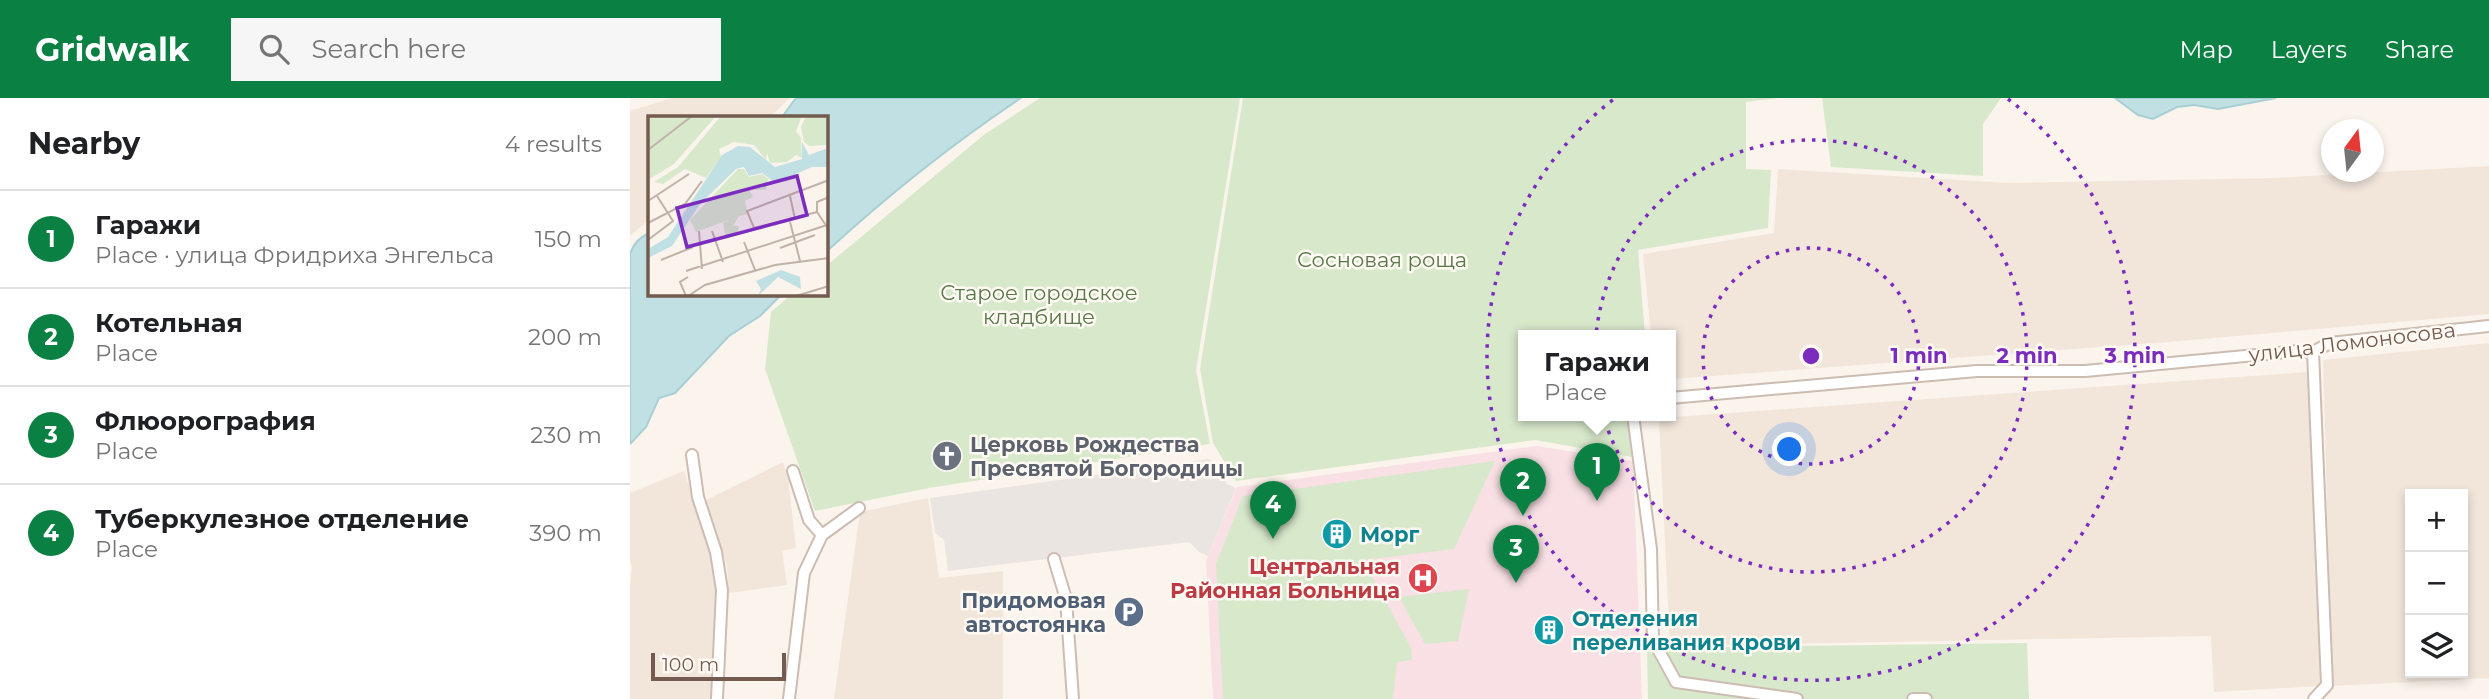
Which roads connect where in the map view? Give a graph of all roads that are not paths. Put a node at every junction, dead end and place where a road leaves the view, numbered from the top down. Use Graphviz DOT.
graph roads {
  1 [pos="2489,326"];
  2 [pos="2313,352"];
  3 [pos="1676,398"];
  4 [pos="1634,421"];
  5 [pos="692,455"];
  6 [pos="793,471"];
  7 [pos="859,508"];
  8 [pos="822,535"];
  9 [pos="1054,559"];
  10 [pos="717,699"];
  11 [pos="789,699"];
  12 [pos="1073,699"];
  13 [pos="1797,699"];
  14 [pos="1913,699"];
  15 [pos="1926,699"];
  16 [pos="2314,699"];
  1 -- 2 [label="street, улица Ломоносова"];
  2 -- 3 [label="street, улица Ломоносова"];
  2 -- 16 [label="street"];
  4 -- 13 [label="street"];
  5 -- 10 [label="street"];
  6 -- 8 [label="street"];
  7 -- 8 [label="street"];
  8 -- 11 [label="street"];
  9 -- 12 [label="street"];
  14 -- 15 [label="street"];
}
